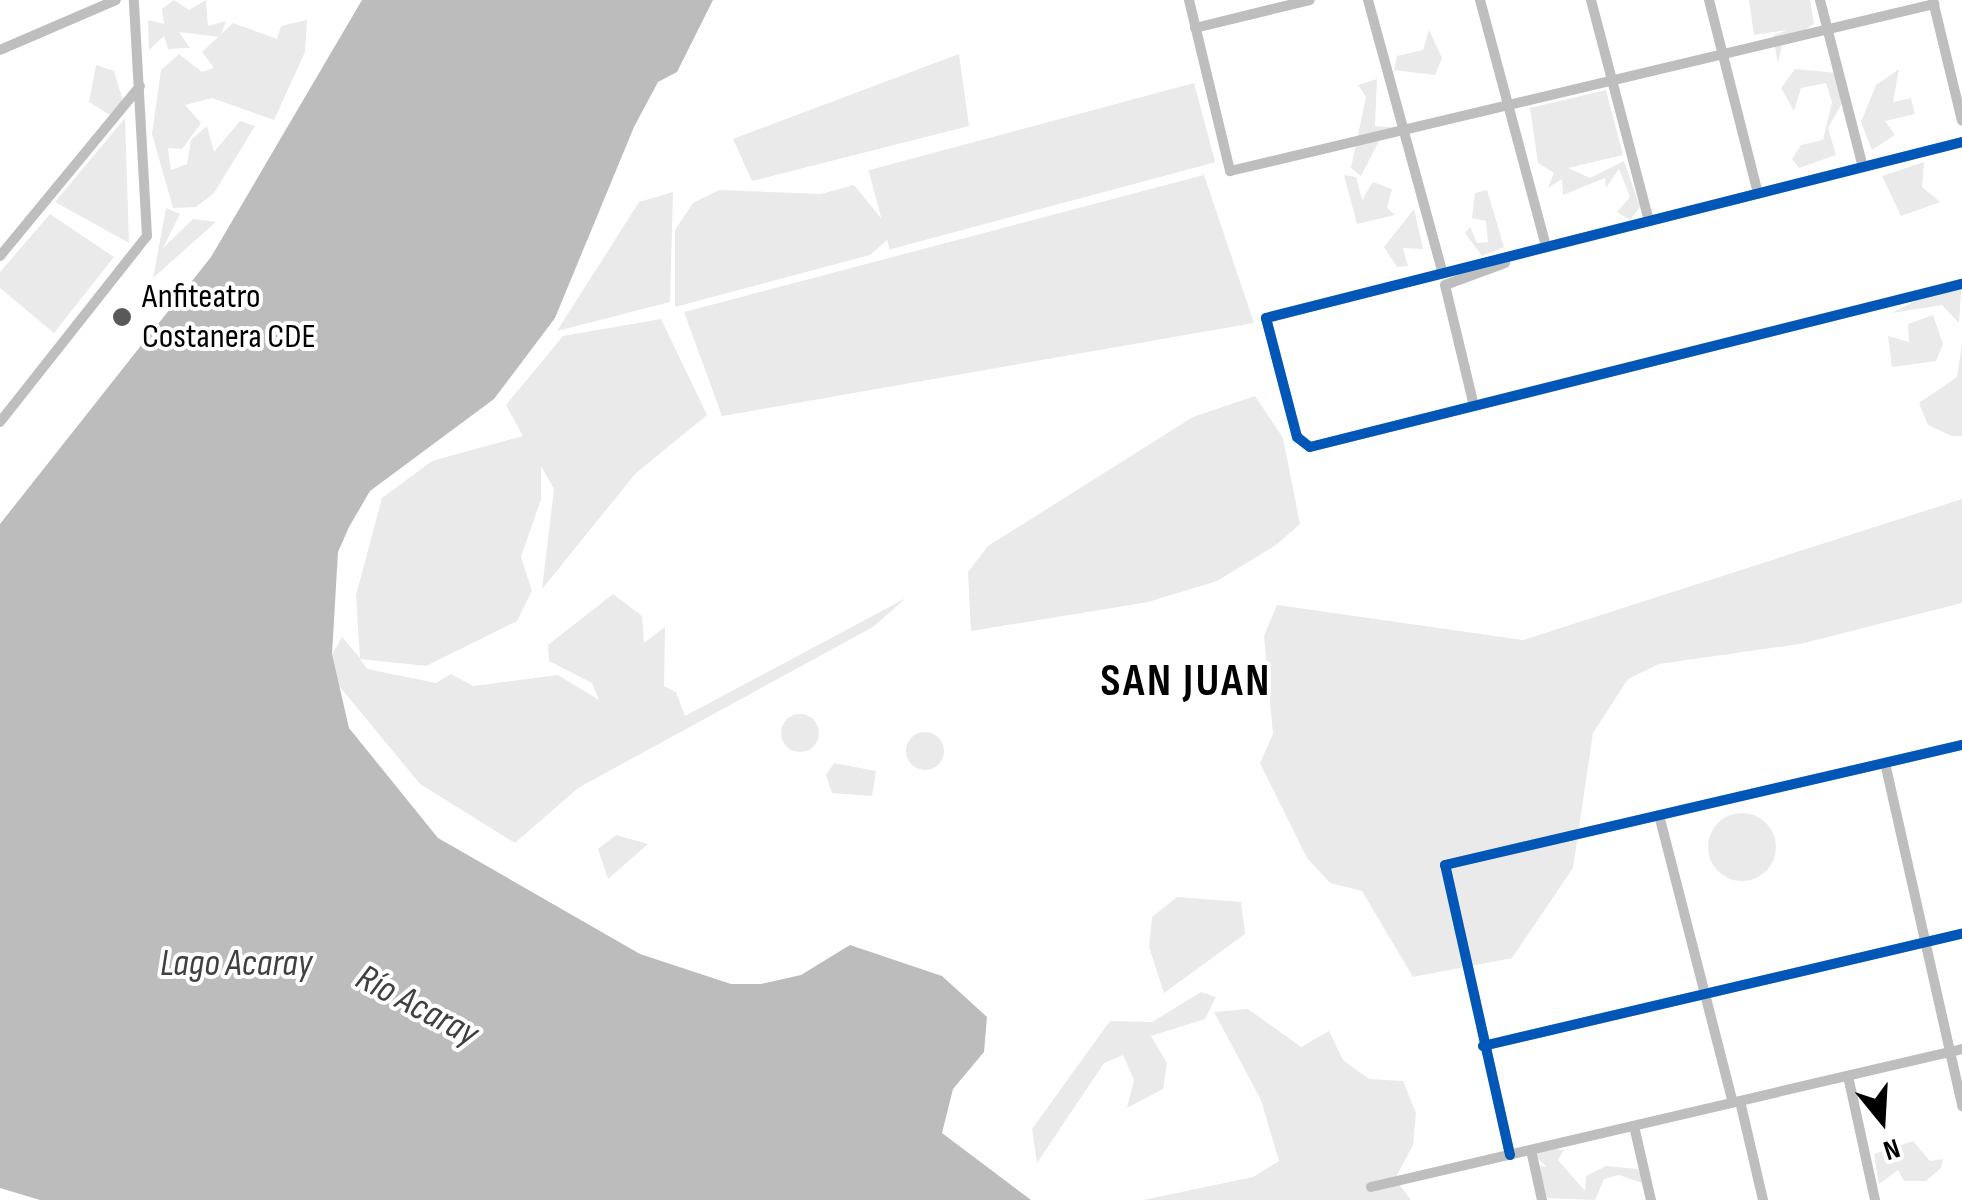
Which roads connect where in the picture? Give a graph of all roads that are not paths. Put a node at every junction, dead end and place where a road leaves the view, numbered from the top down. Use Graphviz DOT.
graph roads {
  1 [pos="116,0"];
  2 [pos="134,0"];
  3 [pos="1189,0"];
  4 [pos="1310,0"];
  5 [pos="1368,0"];
  6 [pos="1480,0"];
  7 [pos="1592,0"];
  8 [pos="1709,0"];
  9 [pos="1820,0"];
  10 [pos="1934,2"];
  11 [pos="1195,28"];
  12 [pos="1827,29"];
  13 [pos="0,50"];
  14 [pos="1962,52"];
  15 [pos="1723,54"];
  16 [pos="1946,56"];
  17 [pos="1612,80"];
  18 [pos="140,85"];
  19 [pos="1503,106"];
  20 [pos="1962,120"];
  21 [pos="1402,130"];
  22 [pos="1962,142"];
  23 [pos="1863,167"];
  24 [pos="1758,194"];
  25 [pos="1649,221"];
  26 [pos="1546,247"];
  27 [pos="1522,253"];
  28 [pos="0,256"];
  29 [pos="1442,272"];
  30 [pos="1962,284"];
  31 [pos="1474,406"];
  32 [pos="0,422"];
  33 [pos="1962,745"];
  34 [pos="1885,762"];
  35 [pos="1659,815"];
  36 [pos="1962,934"];
  37 [pos="1925,943"];
  38 [pos="1705,994"];
  39 [pos="1483,1046"];
  40 [pos="1956,1051"];
  41 [pos="1848,1076"];
  42 [pos="1736,1102"];
  43 [pos="1962,1106"];
  44 [pos="1634,1126"];
  45 [pos="1531,1150"];
  46 [pos="1510,1155"];
  47 [pos="1371,1187"];
  48 [pos="1542,1200"];
  49 [pos="1652,1200"];
  50 [pos="1763,1200"];
  51 [pos="1875,1200"];
  1 -- 13 [label="street"];
  2 -- 18 [label="street"];
  3 -- 11 [label="street"];
  4 -- 11 [label="street"];
  5 -- 21 [label="street"];
  6 -- 19 [label="street"];
  7 -- 17 [label="street"];
  8 -- 15 [label="street"];
  9 -- 12 [label="street"];
  10 -- 12 [label="street"];
  10 -- 16 [label="street"];
  11 -- 21 [label="street"];
  12 -- 15 [label="street"];
  12 -- 23 [label="street"];
  14 -- 16 [label="street"];
  15 -- 17 [label="street"];
  15 -- 24 [label="street"];
  16 -- 20 [label="street"];
  17 -- 19 [label="street"];
  17 -- 25 [label="street"];
  18 -- 28 [label="street"];
  18 -- 32 [label="street"];
  19 -- 21 [label="street"];
  19 -- 26 [label="street"];
  21 -- 29 [label="street"];
  22 -- 23 [label="street"];
  23 -- 24 [label="street"];
  24 -- 25 [label="street"];
  25 -- 26 [label="street"];
  26 -- 27 [label="street"];
  27 -- 29 [label="street"];
  27 -- 31 [label="street"];
  29 -- 31 [label="street"];
  30 -- 31 [label="street"];
  33 -- 34 [label="street"];
  34 -- 35 [label="street"];
  34 -- 37 [label="street"];
  35 -- 38 [label="street"];
  35 -- 39 [label="street"];
  36 -- 37 [label="street"];
  37 -- 38 [label="street"];
  37 -- 40 [label="street"];
  38 -- 39 [label="street"];
  38 -- 42 [label="street"];
  39 -- 46 [label="street"];
  40 -- 41 [label="street"];
  40 -- 43 [label="street"];
  41 -- 42 [label="street"];
  41 -- 51 [label="street"];
  42 -- 44 [label="street"];
  42 -- 50 [label="street"];
  44 -- 45 [label="street"];
  44 -- 49 [label="street"];
  45 -- 46 [label="street"];
  45 -- 48 [label="street"];
  46 -- 47 [label="street"];
}
